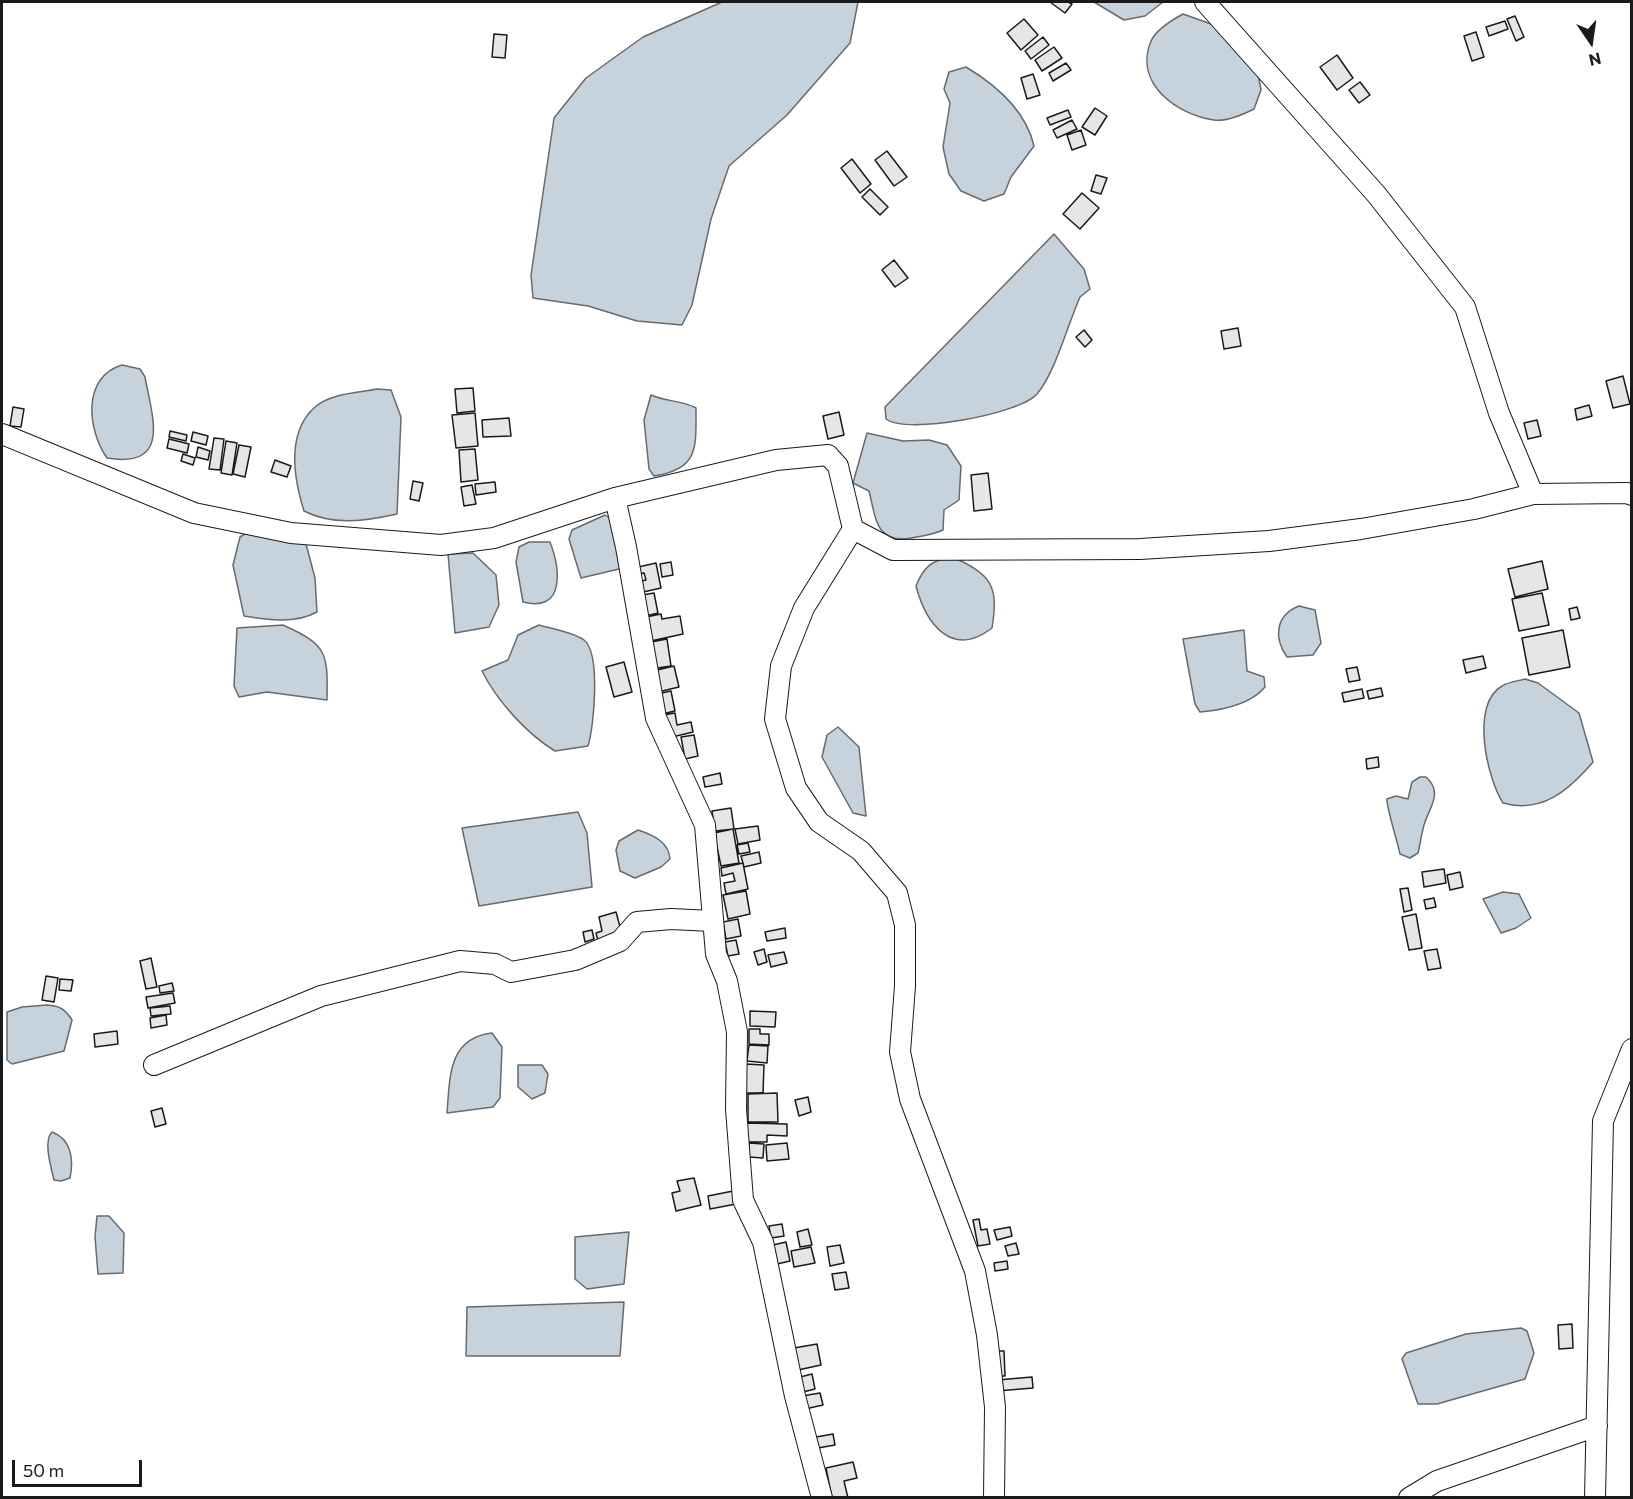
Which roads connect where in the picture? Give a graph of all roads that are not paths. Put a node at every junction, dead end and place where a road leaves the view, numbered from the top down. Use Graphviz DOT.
graph roads {
  1 [pos="1205,2"];
  2 [pos="2,434"];
  3 [pos="1533,494"];
  4 [pos="1632,495"];
  5 [pos="615,498"];
  6 [pos="853,529"];
  7 [pos="712,921"];
  8 [pos="1632,1049"];
  9 [pos="154,1065"];
  10 [pos="1597,1426"];
  11 [pos="822,1497"];
  12 [pos="994,1497"];
  13 [pos="1409,1497"];
  14 [pos="1595,1497"];
  1 -- 3 [label="street"];
  2 -- 5 [label="street"];
  3 -- 4 [label="street"];
  3 -- 6 [label="street"];
  5 -- 6 [label="street"];
  5 -- 7 [label="street"];
  6 -- 12 [label="street"];
  7 -- 9 [label="street"];
  7 -- 11 [label="street"];
  8 -- 10 [label="street"];
  10 -- 13 [label="street"];
  10 -- 14 [label="street"];
}
